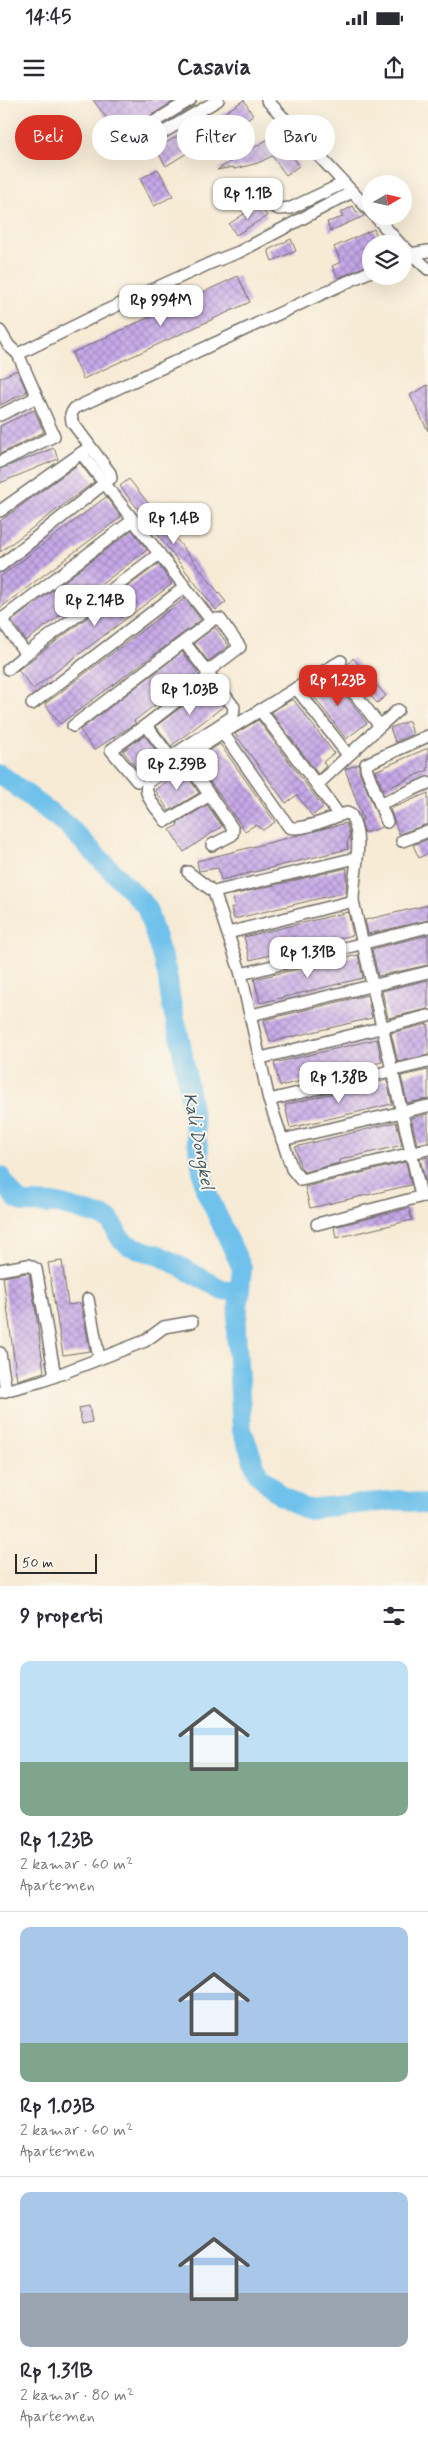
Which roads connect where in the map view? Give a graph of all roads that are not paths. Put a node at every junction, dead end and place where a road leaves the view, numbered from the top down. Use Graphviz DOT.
graph roads {
  1 [pos="190,100"];
  2 [pos="218,100"];
  3 [pos="267,100"];
  4 [pos="166,115"];
  5 [pos="167,131"];
  6 [pos="348,187"];
  7 [pos="256,198"];
  8 [pos="362,202"];
  9 [pos="383,225"];
  10 [pos="392,235"];
  11 [pos="428,251"];
  12 [pos="412,252"];
  13 [pos="412,257"];
  14 [pos="425,267"];
  15 [pos="362,275"];
  16 [pos="428,276"];
  17 [pos="0,331"];
  18 [pos="18,354"];
  19 [pos="37,397"];
  20 [pos="0,415"];
  21 [pos="85,450"];
  22 [pos="0,462"];
  23 [pos="105,483"];
  24 [pos="0,511"];
  25 [pos="133,520"];
  26 [pos="159,554"];
  27 [pos="0,566"];
  28 [pos="186,587"];
  29 [pos="1,619"];
  30 [pos="210,619"];
  31 [pos="184,642"];
  32 [pos="26,654"];
  33 [pos="8,669"];
  34 [pos="209,674"];
  35 [pos="296,688"];
  36 [pos="32,704"];
  37 [pos="260,710"];
  38 [pos="398,710"];
  39 [pos="146,724"];
  40 [pos="73,726"];
  41 [pos="380,726"];
  42 [pos="222,733"];
  43 [pos="428,736"];
  44 [pos="348,755"];
  45 [pos="184,758"];
  46 [pos="137,781"];
  47 [pos="317,784"];
  48 [pos="428,784"];
  49 [pos="210,795"];
  50 [pos="380,804"];
  51 [pos="339,815"];
  52 [pos="387,822"];
  53 [pos="428,831"];
  54 [pos="402,841"];
  55 [pos="212,845"];
  56 [pos="356,858"];
  57 [pos="188,872"];
  58 [pos="214,892"];
  59 [pos="353,900"];
  60 [pos="428,927"];
  61 [pos="228,933"];
  62 [pos="363,943"];
  63 [pos="428,972"];
  64 [pos="241,974"];
  65 [pos="372,985"];
  66 [pos="251,1015"];
  67 [pos="428,1016"];
  68 [pos="383,1027"];
  69 [pos="261,1058"];
  70 [pos="428,1062"];
  71 [pos="392,1070"];
  72 [pos="268,1100"];
  73 [pos="428,1106"];
  74 [pos="402,1112"];
  75 [pos="282,1140"];
  76 [pos="428,1149"];
  77 [pos="412,1153"];
  78 [pos="426,1196"];
  79 [pos="317,1224"];
  80 [pos="0,1270"];
  81 [pos="88,1298"];
  82 [pos="192,1322"];
  83 [pos="0,1353"];
  84 [pos="99,1358"];
  85 [pos="55,1376"];
  86 [pos="3,1391"];
  1 -- 4 [label="street"];
  2 -- 5 [label="street"];
  3 -- 6 [label="street"];
  6 -- 7 [label="street"];
  6 -- 8 [label="street"];
  6 -- 18 [label="street"];
  9 -- 10 [label="street"];
  11 -- 12 [label="street"];
  13 -- 14 [label="street"];
  14 -- 16 [label="street"];
  15 -- 21 [label="street"];
  17 -- 18 [label="street"];
  18 -- 19 [label="street"];
  19 -- 20 [label="street"];
  19 -- 22 [label="street"];
  21 -- 23 [label="street"];
  21 -- 24 [label="street"];
  23 -- 25 [label="street"];
  23 -- 27 [label="street"];
  25 -- 26 [label="street"];
  25 -- 29 [label="street"];
  26 -- 28 [label="street"];
  26 -- 32 [label="street"];
  28 -- 30 [label="street"];
  28 -- 36 [label="street"];
  29 -- 32 [label="street"];
  30 -- 31 [label="street"];
  30 -- 34 [label="street"];
  31 -- 34 [label="street"];
  31 -- 40 [label="street"];
  32 -- 33 [label="street"];
  34 -- 39 [label="street"];
  34 -- 39 [label="street"];
  35 -- 37 [label="street"];
  35 -- 41 [label="street"];
  35 -- 44 [label="street"];
  37 -- 42 [label="street"];
  37 -- 47 [label="street"];
  38 -- 41 [label="street"];
  39 -- 46 [label="street"];
  41 -- 44 [label="street"];
  42 -- 45 [label="street"];
  42 -- 51 [label="street"];
  43 -- 50 [label="street"];
  44 -- 47 [label="street"];
  45 -- 49 [label="street"];
  45 -- 49 [label="street"];
  47 -- 51 [label="street"];
  48 -- 50 [label="street"];
  49 -- 55 [label="street"];
  50 -- 52 [label="street"];
  51 -- 56 [label="street"];
  53 -- 54 [label="street"];
  56 -- 58 [label="street"];
  56 -- 59 [label="street"];
  57 -- 58 [label="street"];
  58 -- 61 [label="street"];
  59 -- 61 [label="street"];
  59 -- 62 [label="street"];
  60 -- 62 [label="street"];
  61 -- 64 [label="street"];
  62 -- 64 [label="street"];
  62 -- 65 [label="street"];
  63 -- 65 [label="street"];
  64 -- 66 [label="street"];
  65 -- 66 [label="street"];
  65 -- 68 [label="street"];
  66 -- 69 [label="street"];
  67 -- 68 [label="street"];
  68 -- 69 [label="street"];
  68 -- 71 [label="street"];
  69 -- 72 [label="street"];
  70 -- 71 [label="street"];
  71 -- 72 [label="street"];
  71 -- 74 [label="street"];
  72 -- 75 [label="street"];
  73 -- 74 [label="street"];
  74 -- 75 [label="street"];
  74 -- 77 [label="street"];
  75 -- 77 [label="street"];
  76 -- 77 [label="street"];
  77 -- 78 [label="street"];
  78 -- 79 [label="street"];
  80 -- 85 [label="street"];
  81 -- 84 [label="street"];
  82 -- 84 [label="street"];
  83 -- 86 [label="street"];
  84 -- 85 [label="street"];
  85 -- 86 [label="street"];
}
